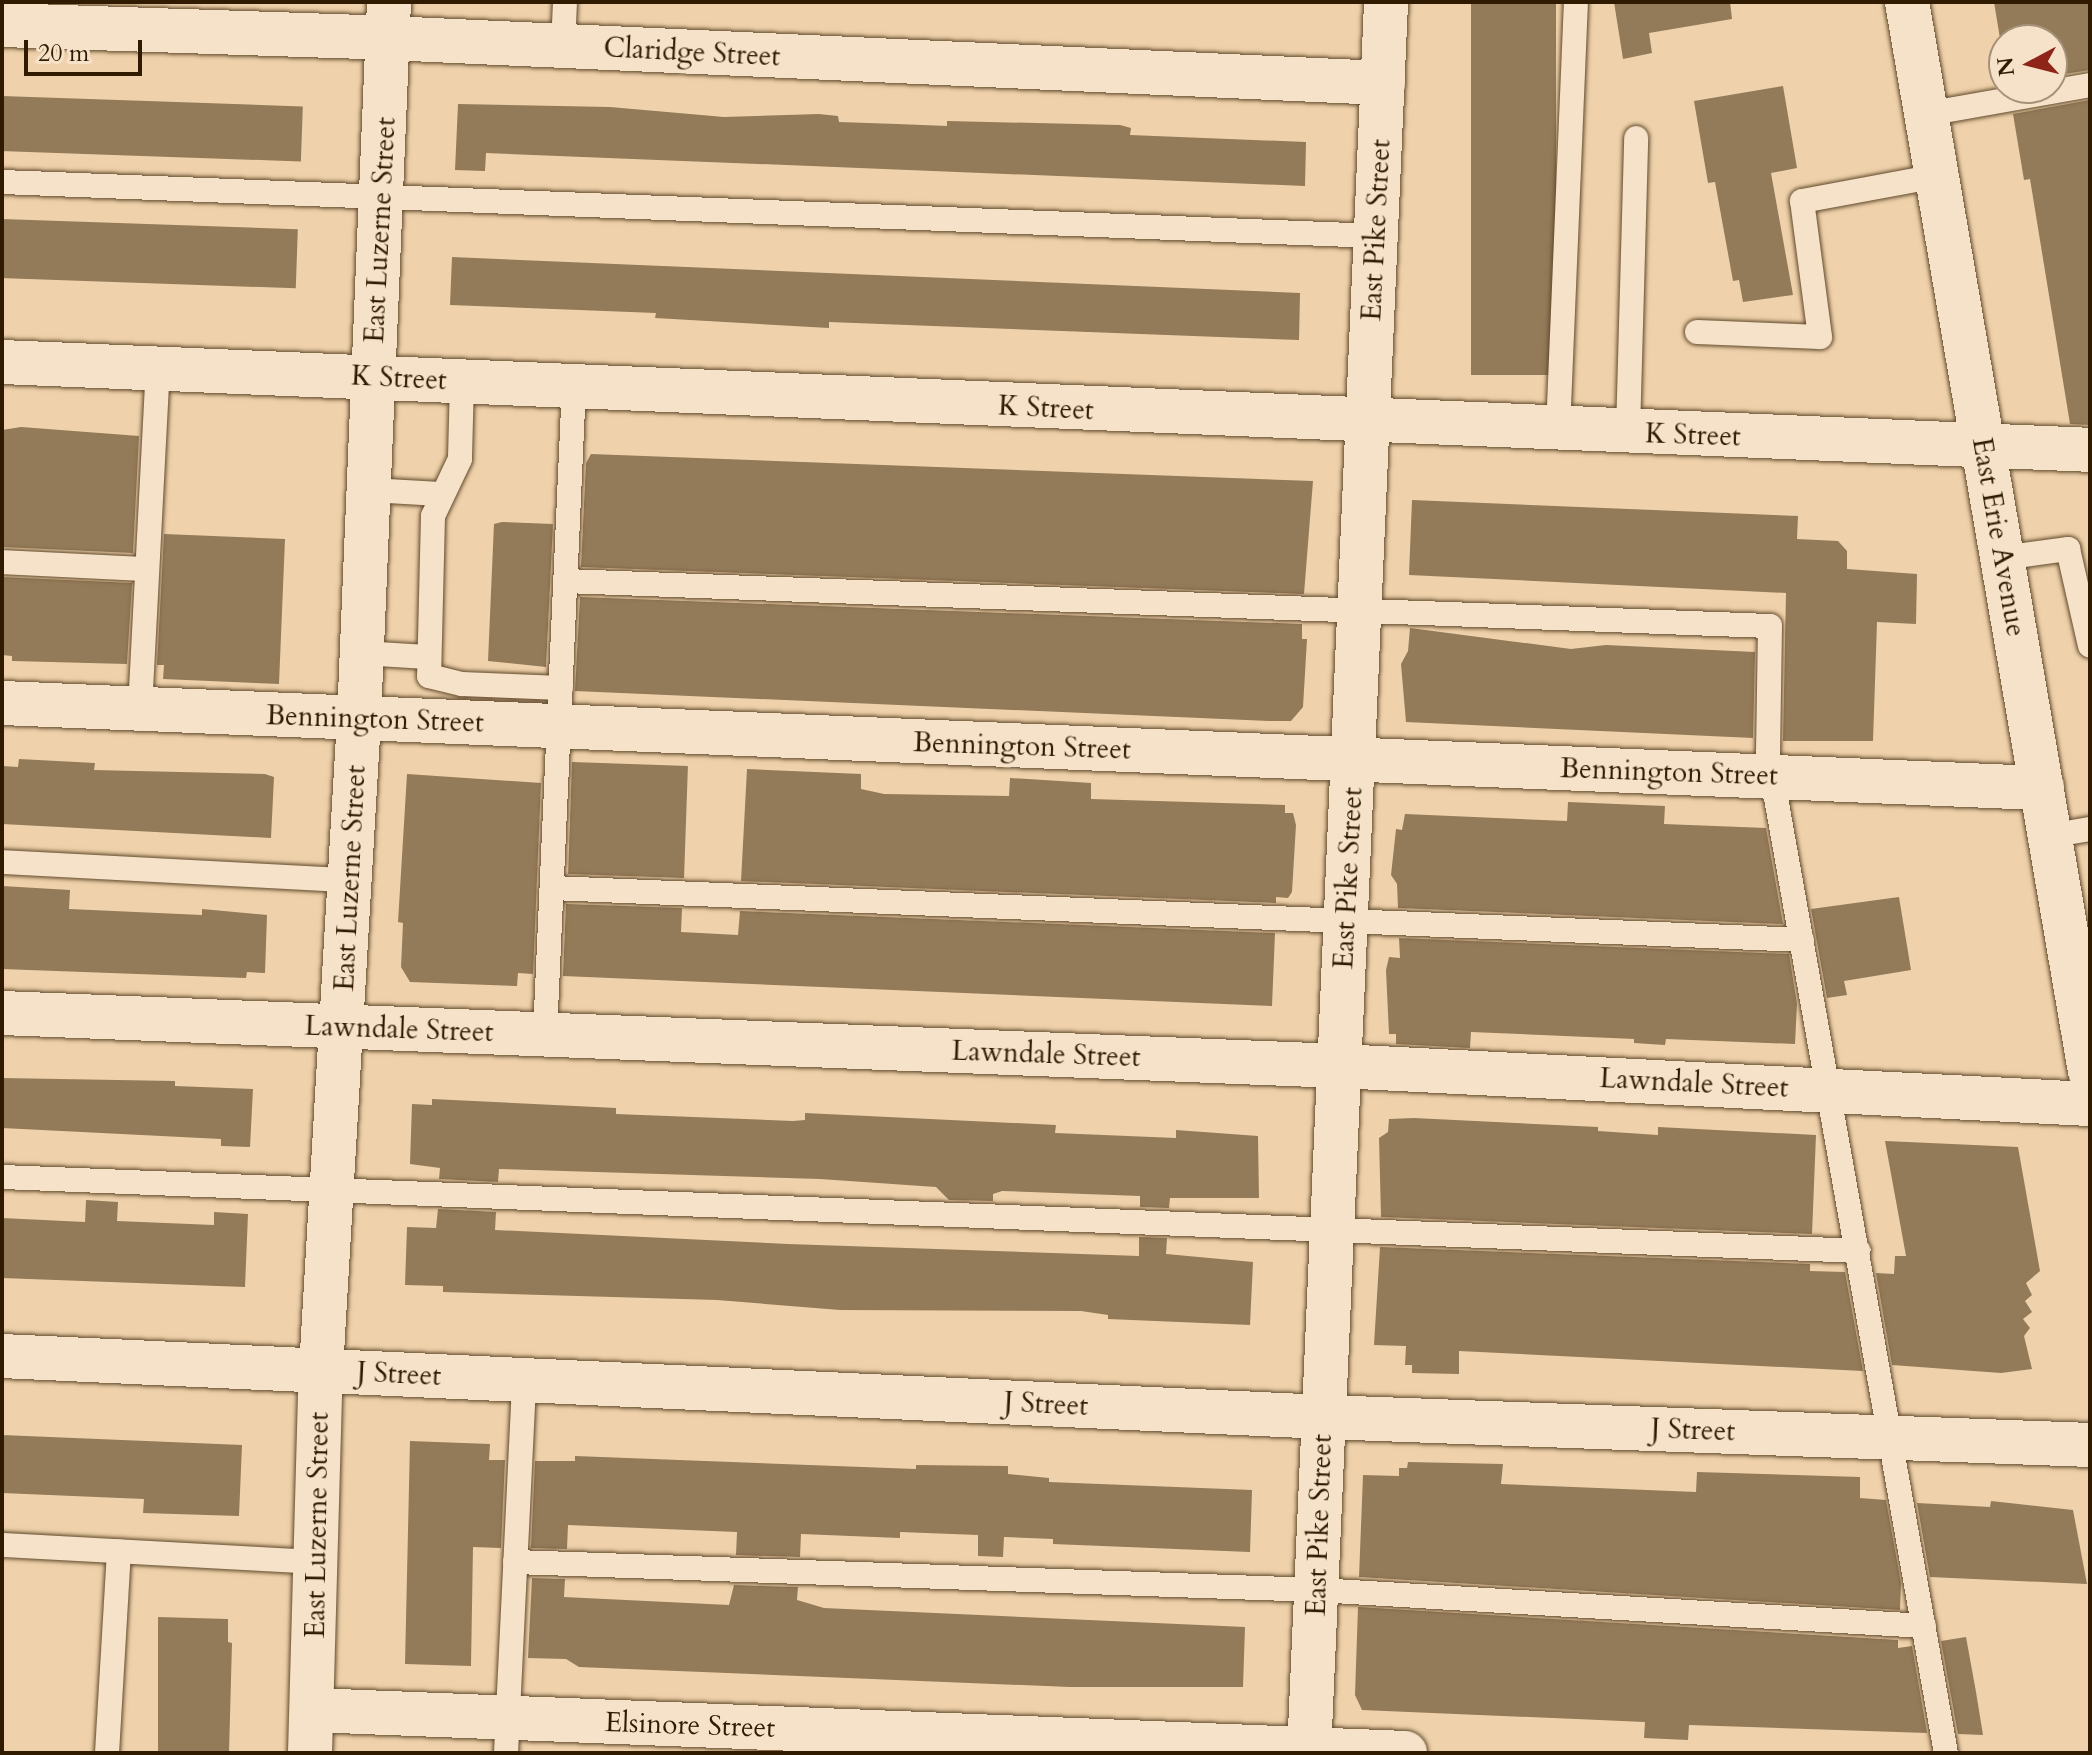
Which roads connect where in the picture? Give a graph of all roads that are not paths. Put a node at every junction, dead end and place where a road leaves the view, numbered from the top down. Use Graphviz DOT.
graph roads {
  1 [pos="565,2"];
  2 [pos="1386,2"];
  3 [pos="1576,2"];
  4 [pos="1907,2"];
  5 [pos="178,16"];
  6 [pos="389,20"];
  7 [pos="2,25"];
  8 [pos="563,46"];
  9 [pos="1383,83"];
  10 [pos="2090,85"];
  11 [pos="1926,114"];
  12 [pos="1636,138"];
  13 [pos="1937,176"];
  14 [pos="2,182"];
  15 [pos="381,197"];
  16 [pos="1376,236"];
  17 [pos="1697,332"];
  18 [pos="2,362"];
  19 [pos="158,369"];
  20 [pos="373,377"];
  21 [pos="462,381"];
  22 [pos="574,386"];
  23 [pos="1368,423"];
  24 [pos="1558,430"];
  25 [pos="1628,432"];
  26 [pos="1983,445"];
  27 [pos="2090,450"];
  28 [pos="369,490"];
  29 [pos="441,494"];
  30 [pos="2002,558"];
  31 [pos="2,562"];
  32 [pos="147,569"];
  33 [pos="565,581"];
  34 [pos="1360,611"];
  35 [pos="2090,646"];
  36 [pos="362,653"];
  37 [pos="427,657"];
  38 [pos="2,703"];
  39 [pos="560,707"];
  40 [pos="140,709"];
  41 [pos="359,718"];
  42 [pos="1353,759"];
  43 [pos="1772,777"];
  44 [pos="2042,788"];
  45 [pos="2070,832"];
  46 [pos="2,862"];
  47 [pos="351,880"];
  48 [pos="552,888"];
  49 [pos="1346,921"];
  50 [pos="1802,940"];
  51 [pos="2,1013"];
  52 [pos="342,1026"];
  53 [pos="545,1034"];
  54 [pos="1339,1066"];
  55 [pos="2090,1071"];
  56 [pos="1829,1090"];
  57 [pos="2090,1104"];
  58 [pos="2,1177"];
  59 [pos="332,1191"];
  60 [pos="1333,1230"];
  61 [pos="1859,1251"];
  62 [pos="2,1356"];
  63 [pos="321,1370"];
  64 [pos="524,1380"];
  65 [pos="1324,1417"];
  66 [pos="1893,1438"];
  67 [pos="2090,1445"];
  68 [pos="2,1545"];
  69 [pos="119,1551"];
  70 [pos="316,1562"];
  71 [pos="515,1562"];
  72 [pos="1317,1590"];
  73 [pos="1924,1626"];
  74 [pos="312,1710"];
  75 [pos="507,1735"];
  76 [pos="1309,1751"];
  77 [pos="107,1753"];
  78 [pos="310,1753"];
  79 [pos="1405,1753"];
  80 [pos="1946,1753"];
  1 -- 8 [label="lane"];
  2 -- 9 [label="street, East Pike Street"];
  3 -- 24 [label="lane"];
  4 -- 11 [label="street, East Erie Avenue"];
  5 -- 6 [label="street, Claridge Street"];
  5 -- 7 [label="street, Claridge Street"];
  6 -- 8 [label="street, Claridge Street"];
  6 -- 15 [label="street, East Luzerne Street"];
  8 -- 9 [label="street, Claridge Street"];
  9 -- 16 [label="street, East Pike Street"];
  10 -- 11 [label="lane"];
  11 -- 13 [label="street, East Erie Avenue"];
  12 -- 25 [label="lane"];
  13 -- 17 [label="lane"];
  13 -- 26 [label="street, East Erie Avenue"];
  14 -- 15 [label="lane"];
  15 -- 16 [label="lane"];
  15 -- 20 [label="street, East Luzerne Street"];
  16 -- 23 [label="street, East Pike Street"];
  18 -- 19 [label="street, K Street"];
  19 -- 20 [label="street, K Street"];
  19 -- 32 [label="lane"];
  20 -- 21 [label="street, K Street"];
  20 -- 28 [label="street, East Luzerne Street"];
  21 -- 22 [label="street, K Street"];
  21 -- 29 [label="lane"];
  22 -- 23 [label="street, K Street"];
  22 -- 33 [label="lane"];
  23 -- 24 [label="street, K Street"];
  23 -- 34 [label="street, East Pike Street"];
  24 -- 25 [label="street, K Street"];
  25 -- 26 [label="street, K Street"];
  26 -- 27 [label="street, K Street"];
  26 -- 30 [label="street, East Erie Avenue"];
  28 -- 29 [label="lane"];
  28 -- 36 [label="street, East Luzerne Street"];
  29 -- 37 [label="lane"];
  30 -- 35 [label="lane"];
  30 -- 44 [label="street, East Erie Avenue"];
  31 -- 32 [label="lane"];
  32 -- 40 [label="lane"];
  33 -- 34 [label="lane"];
  33 -- 39 [label="lane"];
  34 -- 42 [label="street, East Pike Street"];
  34 -- 43 [label="lane"];
  36 -- 37 [label="lane"];
  36 -- 41 [label="street, East Luzerne Street"];
  37 -- 39 [label="lane"];
  38 -- 40 [label="street, Bennington Street"];
  39 -- 41 [label="street, Bennington Street"];
  39 -- 42 [label="street, Bennington Street"];
  39 -- 48 [label="lane"];
  40 -- 41 [label="street, Bennington Street"];
  41 -- 47 [label="street, East Luzerne Street"];
  42 -- 43 [label="street, Bennington Street"];
  42 -- 49 [label="street, East Pike Street"];
  43 -- 44 [label="street, Bennington Street"];
  43 -- 50 [label="lane"];
  44 -- 45 [label="street, East Erie Avenue"];
  45 -- 55 [label="street, East Erie Avenue"];
  46 -- 47 [label="lane"];
  47 -- 52 [label="street, East Luzerne Street"];
  48 -- 49 [label="lane"];
  48 -- 53 [label="lane"];
  49 -- 50 [label="lane"];
  49 -- 54 [label="street, East Pike Street"];
  50 -- 56 [label="lane"];
  51 -- 52 [label="street, Lawndale Street"];
  52 -- 53 [label="street, Lawndale Street"];
  52 -- 59 [label="street, East Luzerne Street"];
  53 -- 54 [label="street, Lawndale Street"];
  54 -- 56 [label="street, Lawndale Street"];
  54 -- 60 [label="street, East Pike Street"];
  56 -- 57 [label="street, Lawndale Street"];
  56 -- 61 [label="lane"];
  58 -- 59 [label="lane"];
  59 -- 60 [label="lane"];
  59 -- 63 [label="street, East Luzerne Street"];
  60 -- 61 [label="lane"];
  60 -- 65 [label="street, East Pike Street"];
  61 -- 66 [label="lane"];
  62 -- 63 [label="street, J Street"];
  63 -- 64 [label="street, J Street"];
  63 -- 70 [label="street, East Luzerne Street"];
  64 -- 65 [label="street, J Street"];
  64 -- 71 [label="lane"];
  65 -- 66 [label="street, J Street"];
  65 -- 72 [label="street, East Pike Street"];
  66 -- 67 [label="street, J Street"];
  66 -- 73 [label="lane"];
  68 -- 69 [label="lane"];
  69 -- 70 [label="lane"];
  69 -- 77 [label="lane"];
  70 -- 74 [label="street, East Luzerne Street"];
  71 -- 72 [label="lane"];
  71 -- 75 [label="lane"];
  72 -- 73 [label="lane"];
  72 -- 76 [label="street, East Pike Street"];
  73 -- 80 [label="lane"];
  74 -- 75 [label="street, Elsinore Street"];
  74 -- 78 [label="street, East Luzerne Street"];
  75 -- 76 [label="street, Elsinore Street"];
  76 -- 79 [label="street, Elsinore Street"];
}
